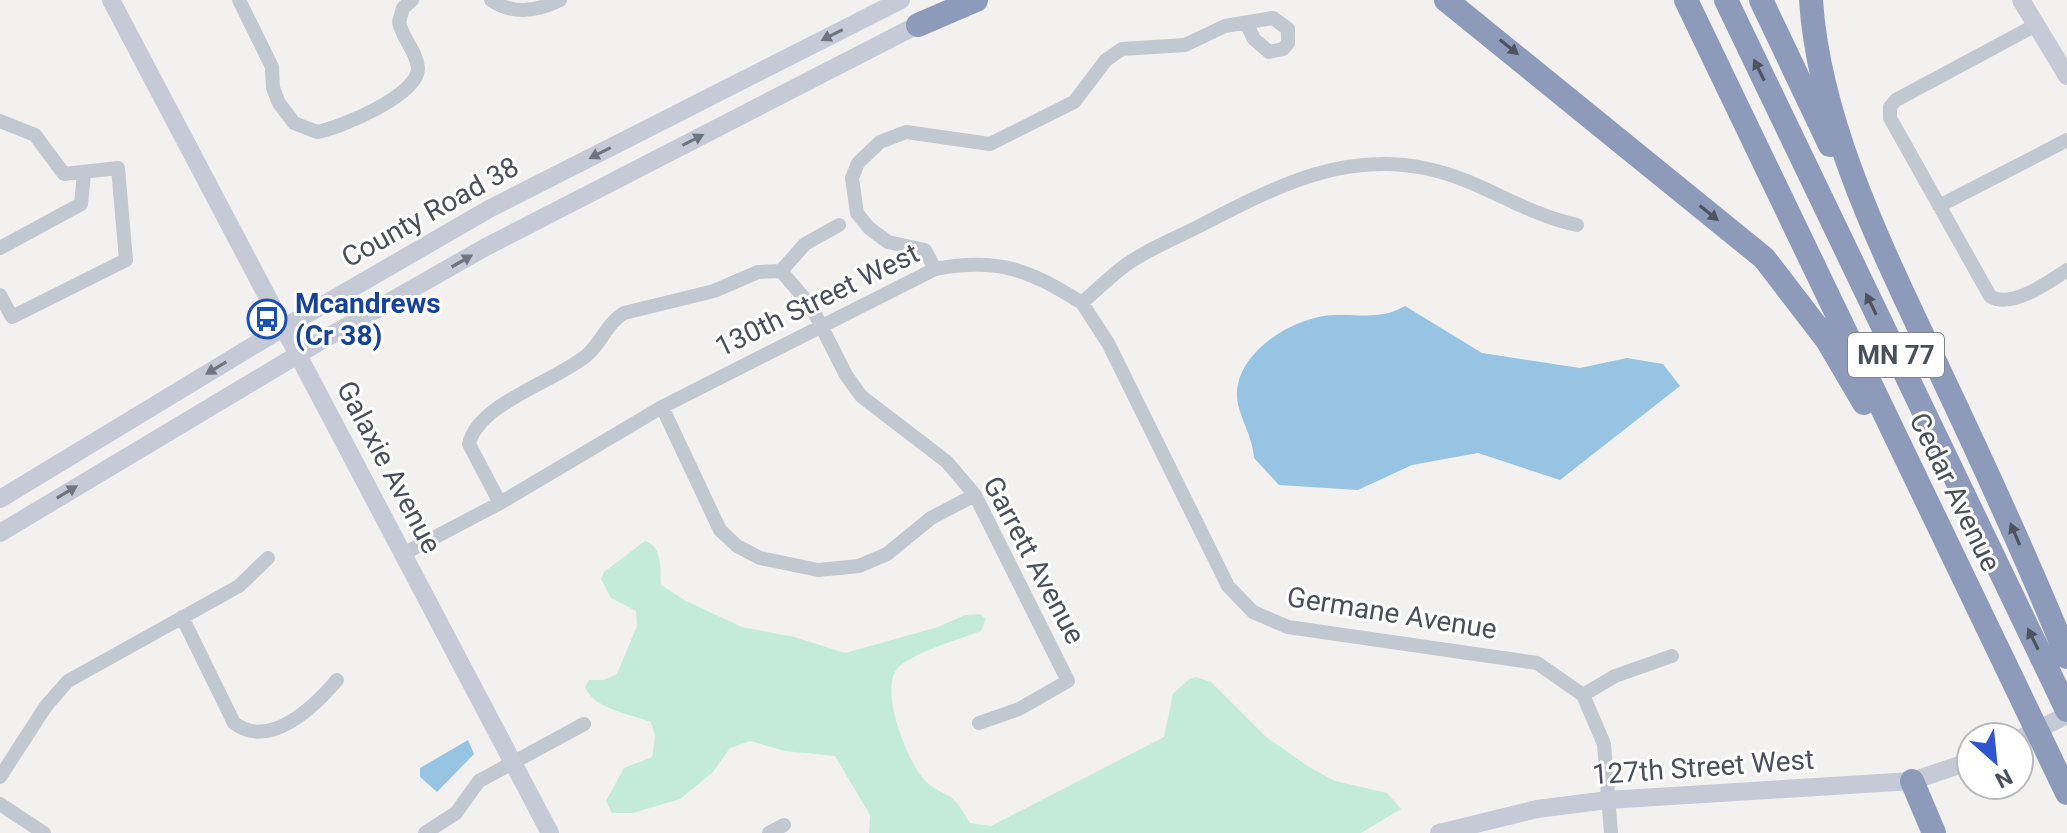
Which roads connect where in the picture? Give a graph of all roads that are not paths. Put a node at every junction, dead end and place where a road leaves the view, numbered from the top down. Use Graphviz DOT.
graph roads {
  1 [pos="111,0"];
  2 [pos="239,0"];
  3 [pos="412,0"];
  4 [pos="491,0"];
  5 [pos="560,0"];
  6 [pos="901,0"];
  7 [pos="967,0"];
  8 [pos="976,0"];
  9 [pos="1446,0"];
  10 [pos="1686,0"];
  11 [pos="1726,0"];
  12 [pos="1761,0"];
  13 [pos="1811,0"];
  14 [pos="2021,0"];
  15 [pos="1246,23"];
  16 [pos="918,25"];
  17 [pos="2036,25"];
  18 [pos="2067,76"];
  19 [pos="0,121"];
  20 [pos="2067,140"];
  21 [pos="84,174"];
  22 [pos="1939,206"];
  23 [pos="839,225"];
  24 [pos="1577,225"];
  25 [pos="1880,243"];
  26 [pos="0,248"];
  27 [pos="935,269"];
  28 [pos="2067,270"];
  29 [pos="781,271"];
  30 [pos="0,295"];
  31 [pos="1082,303"];
  32 [pos="822,324"];
  33 [pos="283,328"];
  34 [pos="297,355"];
  35 [pos="662,407"];
  36 [pos="975,495"];
  37 [pos="0,499"];
  38 [pos="500,503"];
  39 [pos="0,533"];
  40 [pos="1949,548"];
  41 [pos="403,554"];
  42 [pos="268,558"];
  43 [pos="182,617"];
  44 [pos="1672,656"];
  45 [pos="2067,657"];
  46 [pos="337,680"];
  47 [pos="1583,695"];
  48 [pos="2067,712"];
  49 [pos="979,723"];
  50 [pos="584,724"];
  51 [pos="2035,730"];
  52 [pos="513,761"];
  53 [pos="1955,766"];
  54 [pos="0,777"];
  55 [pos="1912,781"];
  56 [pos="2067,793"];
  57 [pos="1608,800"];
  58 [pos="0,804"];
  59 [pos="784,825"];
  60 [pos="44,833"];
  61 [pos="425,833"];
  62 [pos="550,833"];
  63 [pos="769,833"];
  64 [pos="1439,833"];
  65 [pos="1611,833"];
  66 [pos="1934,833"];
  1 -- 33 [label="main road, Galaxie Avenue"];
  2 -- 3 [label="street"];
  4 -- 5 [label="street"];
  6 -- 33 [label="main road, County Road 38, one-way"];
  7 -- 16 [label="main road, County Road 38"];
  8 -- 16 [label="highway"];
  9 -- 40 [label="highway, one-way"];
  10 -- 40 [label="highway, Cedar Avenue / MN 77"];
  48 -- 11 [label="highway, Cedar Avenue / MN 77, one-way"];
  12 -- 25 [label="highway"];
  13 -- 25 [label="highway"];
  14 -- 17 [label="main road"];
  15 -- 27 [label="street"];
  34 -- 16 [label="main road, County Road 38, one-way"];
  17 -- 18 [label="main road"];
  17 -- 22 [label="street"];
  19 -- 21 [label="street"];
  20 -- 22 [label="street"];
  21 -- 26 [label="street"];
  21 -- 30 [label="street"];
  22 -- 28 [label="street"];
  23 -- 29 [label="street"];
  24 -- 31 [label="street"];
  45 -- 25 [label="highway, one-way"];
  27 -- 31 [label="street, 130th Street West"];
  27 -- 32 [label="street, 130th Street West"];
  29 -- 32 [label="street, Garrett Avenue"];
  29 -- 38 [label="street"];
  31 -- 47 [label="street, Germane Avenue"];
  32 -- 35 [label="street, 130th Street West"];
  32 -- 36 [label="street, Garrett Avenue"];
  33 -- 34 [label="main road, Galaxie Avenue"];
  33 -- 37 [label="main road, County Road 38, one-way"];
  39 -- 34 [label="main road, County Road 38, one-way"];
  34 -- 41 [label="main road, Galaxie Avenue"];
  35 -- 36 [label="street"];
  35 -- 38 [label="street, 130th Street West"];
  36 -- 49 [label="street, Garrett Avenue"];
  38 -- 41 [label="street, 130th Street West"];
  40 -- 56 [label="highway, Cedar Avenue / MN 77"];
  41 -- 52 [label="main road, Galaxie Avenue"];
  42 -- 43 [label="street"];
  43 -- 46 [label="street"];
  43 -- 54 [label="street"];
  44 -- 47 [label="street"];
  47 -- 57 [label="street"];
  48 -- 51 [label="main road"];
  50 -- 52 [label="street"];
  52 -- 61 [label="street"];
  52 -- 62 [label="main road, Galaxie Avenue"];
  53 -- 55 [label="main road, 127th Street West"];
  55 -- 57 [label="main road, 127th Street West"];
  55 -- 66 [label="highway"];
  57 -- 64 [label="main road, 127th Street West"];
  57 -- 65 [label="street"];
  58 -- 60 [label="street"];
  59 -- 63 [label="street"];
}
